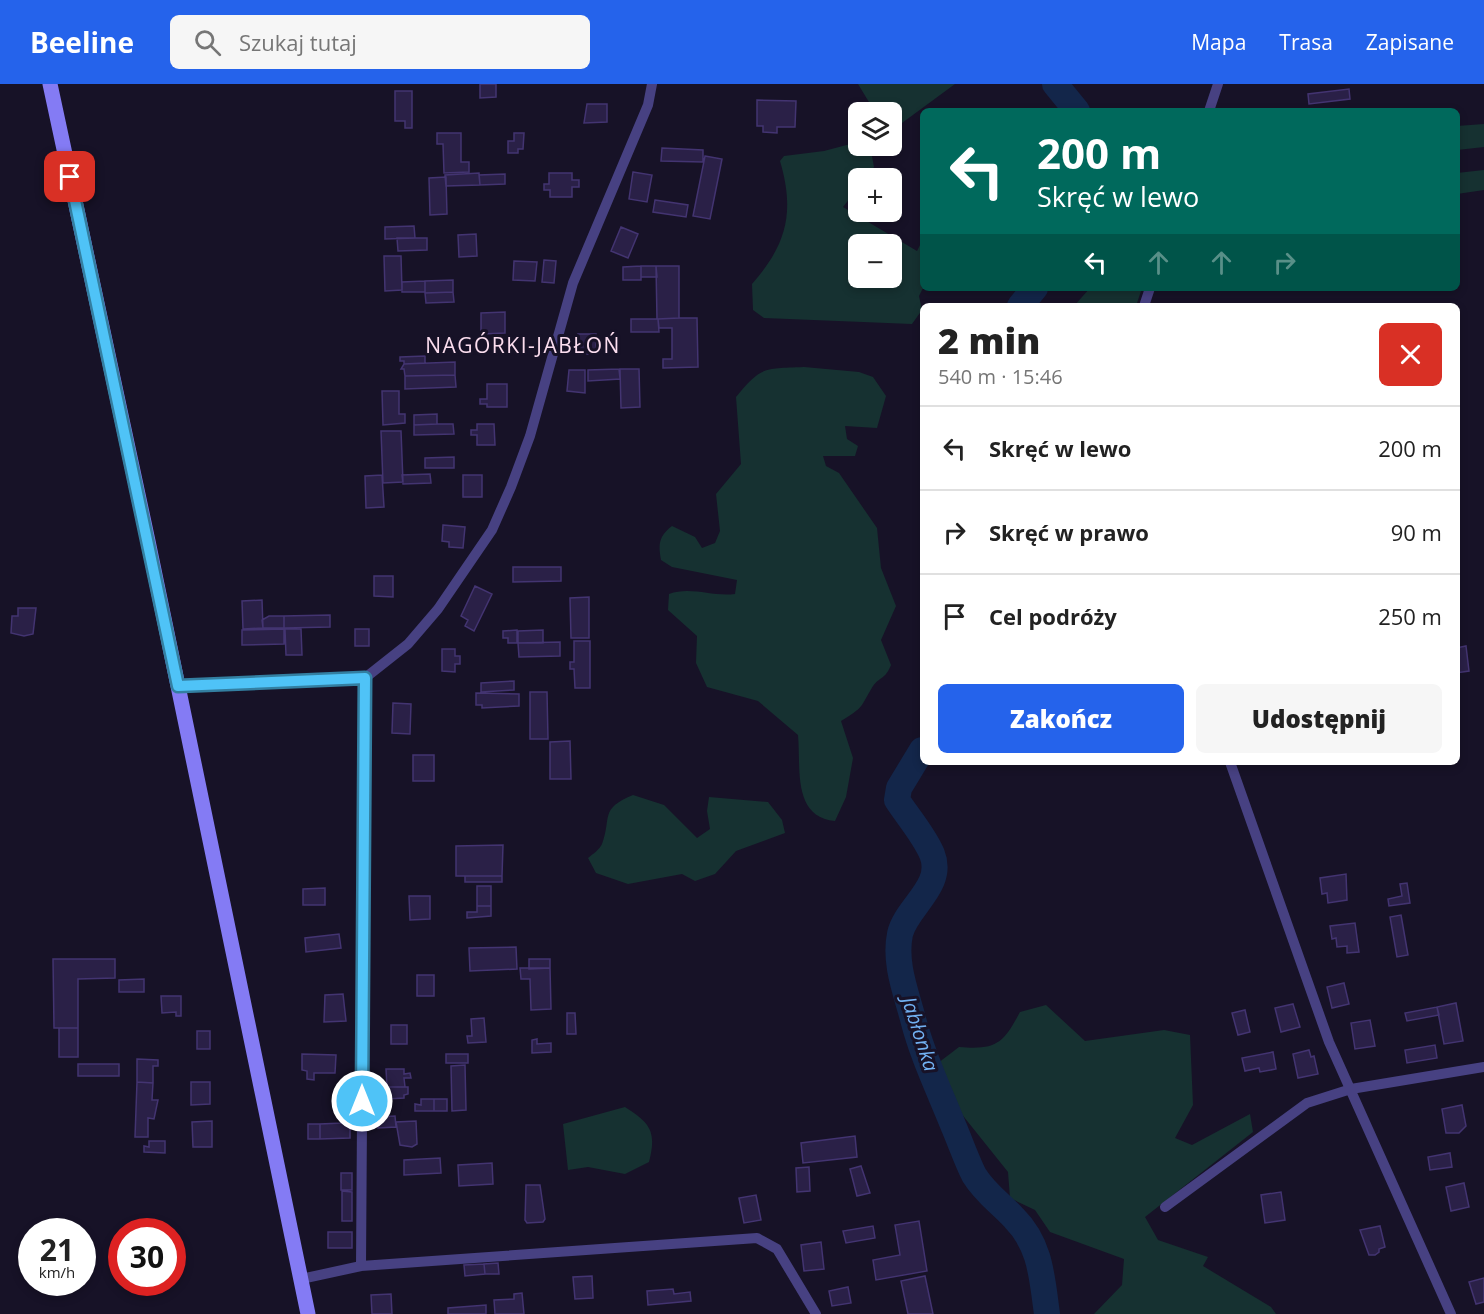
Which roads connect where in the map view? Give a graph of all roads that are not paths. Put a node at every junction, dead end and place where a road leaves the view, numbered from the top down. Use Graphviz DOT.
graph roads {
  1 [pos="50,84"];
  2 [pos="652,84"];
  3 [pos="1218,84"];
  4 [pos="1210,108"];
  5 [pos="365,678"];
  6 [pos="178,686"];
  7 [pos="1231,765"];
  8 [pos="1484,1066"];
  9 [pos="1351,1089"];
  10 [pos="1165,1207"];
  11 [pos="361,1266"];
  12 [pos="301,1280"];
  13 [pos="308,1314"];
  14 [pos="816,1314"];
  15 [pos="1451,1314"];
  1 -- 6 [label="main road"];
  2 -- 5 [label="street"];
  3 -- 4 [label="street"];
  5 -- 6 [label="street"];
  5 -- 11 [label="street"];
  6 -- 12 [label="main road"];
  7 -- 9 [label="street"];
  8 -- 9 [label="street"];
  9 -- 10 [label="street"];
  9 -- 15 [label="street"];
  11 -- 12 [label="street"];
  11 -- 14 [label="street"];
  12 -- 13 [label="main road"];
}
